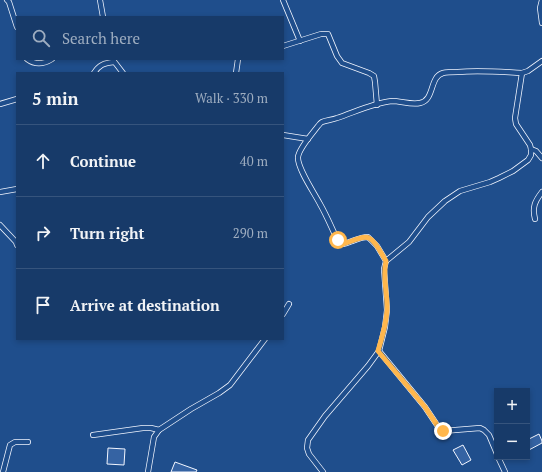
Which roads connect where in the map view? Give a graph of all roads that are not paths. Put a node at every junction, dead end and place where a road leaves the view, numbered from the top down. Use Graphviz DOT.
graph roads {
  1 [pos="7,0"];
  2 [pos="100,0"];
  3 [pos="283,0"];
  4 [pos="542,0"];
  5 [pos="103,16"];
  6 [pos="542,23"];
  7 [pos="16,24"];
  8 [pos="300,41"];
  9 [pos="284,46"];
  10 [pos="28,60"];
  11 [pos="50,60"];
  12 [pos="113,60"];
  13 [pos="238,60"];
  14 [pos="542,61"];
  15 [pos="95,72"];
  16 [pos="122,72"];
  17 [pos="236,72"];
  18 [pos="522,73"];
  19 [pos="16,99"];
  20 [pos="0,104"];
  21 [pos="377,105"];
  22 [pos="284,135"];
  23 [pos="308,139"];
  24 [pos="532,149"];
  25 [pos="542,158"];
  26 [pos="16,189"];
  27 [pos="0,192"];
  28 [pos="542,192"];
  29 [pos="535,219"];
  30 [pos="0,225"];
  31 [pos="16,242"];
  32 [pos="386,261"];
  33 [pos="289,304"];
  34 [pos="284,312"];
  35 [pos="264,340"];
  36 [pos="378,351"];
  37 [pos="159,430"];
  38 [pos="93,435"];
  39 [pos="28,442"];
  40 [pos="494,447"];
  41 [pos="499,460"];
  42 [pos="3,472"];
  43 [pos="148,472"];
  44 [pos="323,472"];
  45 [pos="504,472"];
  1 -- 7 [label="street"];
  2 -- 5 [label="street"];
  3 -- 8 [label="street"];
  4 -- 6 [label="street"];
  8 -- 9 [label="street"];
  8 -- 21 [label="street"];
  10 -- 11 [label="street"];
  12 -- 15 [label="street"];
  12 -- 16 [label="street"];
  13 -- 17 [label="street"];
  14 -- 18 [label="street"];
  18 -- 21 [label="street"];
  18 -- 24 [label="street"];
  19 -- 20 [label="street"];
  21 -- 23 [label="street"];
  22 -- 23 [label="street"];
  23 -- 32 [label="street"];
  24 -- 25 [label="street"];
  24 -- 32 [label="street"];
  26 -- 27 [label="street"];
  28 -- 29 [label="street"];
  30 -- 31 [label="street"];
  32 -- 36 [label="street"];
  33 -- 34 [label="street"];
  35 -- 37 [label="street"];
  36 -- 40 [label="street"];
  36 -- 44 [label="street"];
  37 -- 38 [label="street"];
  37 -- 43 [label="street"];
  39 -- 42 [label="street"];
  41 -- 45 [label="street"];
}
